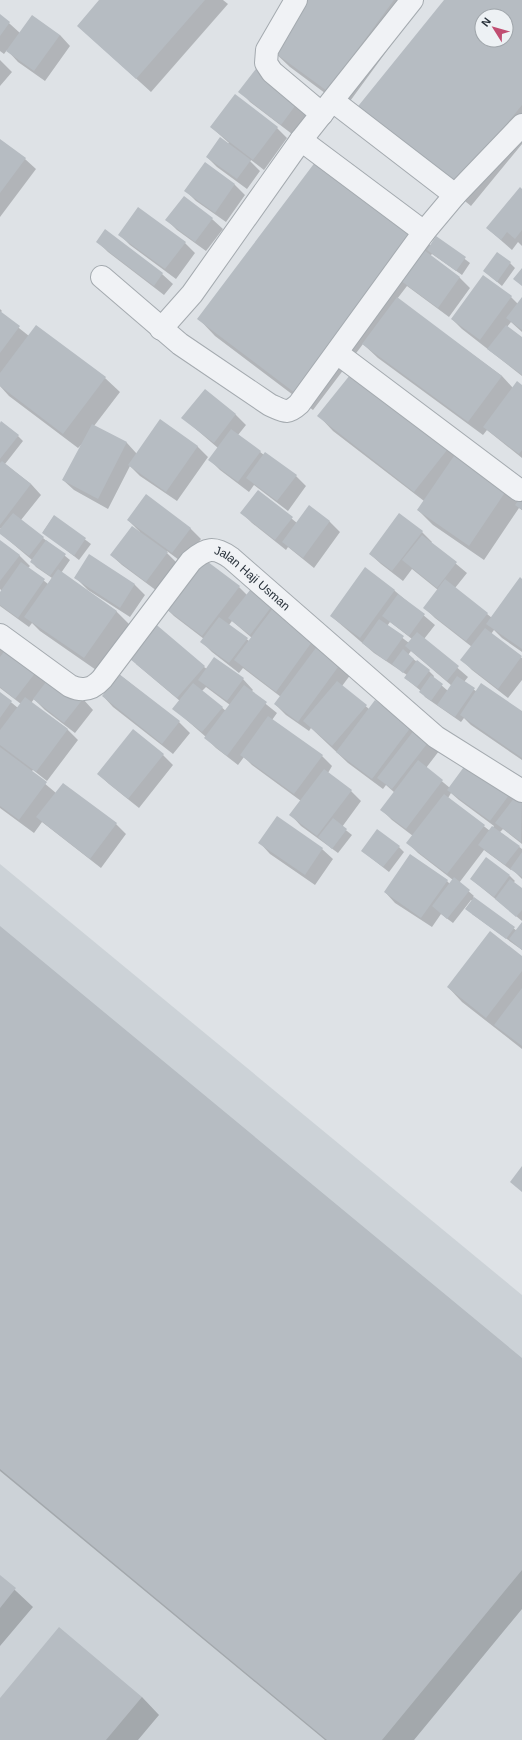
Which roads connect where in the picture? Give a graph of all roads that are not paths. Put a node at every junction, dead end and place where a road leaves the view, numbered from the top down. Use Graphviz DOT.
graph roads {
  1 [pos="296,0"];
  2 [pos="412,0"];
  3 [pos="328,107"];
  4 [pos="522,125"];
  5 [pos="301,140"];
  6 [pos="455,195"];
  7 [pos="424,232"];
  8 [pos="102,277"];
  9 [pos="161,329"];
  10 [pos="337,353"];
  11 [pos="519,490"];
  12 [pos="0,635"];
  13 [pos="522,791"];
  1 -- 3 [label="street"];
  2 -- 3 [label="street"];
  3 -- 5 [label="street"];
  3 -- 6 [label="street"];
  4 -- 6 [label="street"];
  5 -- 7 [label="street"];
  5 -- 9 [label="street"];
  6 -- 7 [label="street"];
  7 -- 10 [label="street"];
  8 -- 9 [label="street"];
  9 -- 10 [label="street"];
  10 -- 11 [label="street"];
  12 -- 13 [label="street, Jalan Haji Usman"];
}
